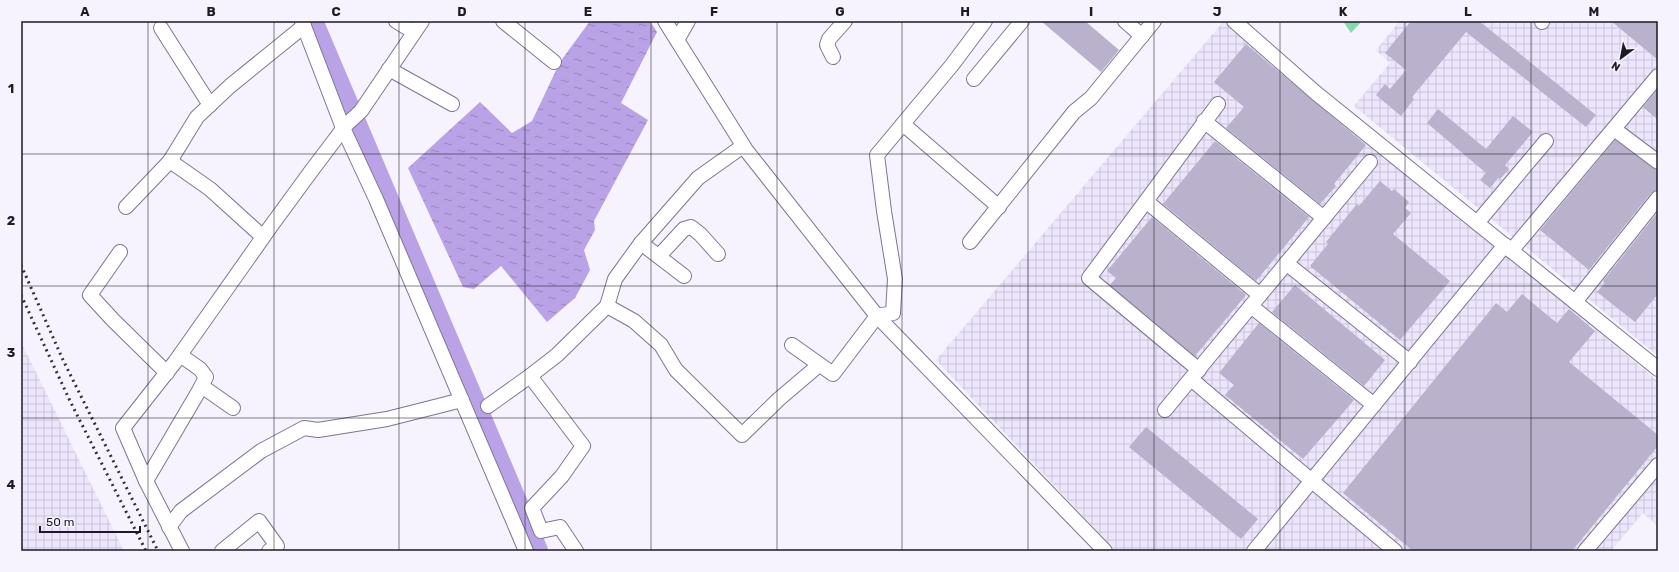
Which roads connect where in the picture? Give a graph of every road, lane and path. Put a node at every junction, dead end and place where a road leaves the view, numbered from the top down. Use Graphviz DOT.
graph roads {
  1 [pos="396,21"];
  2 [pos="503,21"];
  3 [pos="665,21"];
  4 [pos="688,21"];
  5 [pos="985,21"];
  6 [pos="1022,21"];
  7 [pos="1125,21"];
  8 [pos="1154,21"];
  9 [pos="1234,21"];
  10 [pos="841,22"];
  11 [pos="303,24"];
  12 [pos="418,26"];
  13 [pos="161,28"];
  14 [pos="1142,36"];
  15 [pos="677,40"];
  16 [pos="833,57"];
  17 [pos="554,62"];
  18 [pos="389,69"];
  19 [pos="1658,76"];
  20 [pos="974,79"];
  21 [pos="452,104"];
  22 [pos="1218,104"];
  23 [pos="210,105"];
  24 [pos="1204,122"];
  25 [pos="903,124"];
  26 [pos="345,126"];
  27 [pos="1614,129"];
  28 [pos="1546,141"];
  29 [pos="743,146"];
  30 [pos="170,161"];
  31 [pos="1370,162"];
  32 [pos="1658,162"];
  33 [pos="1658,198"];
  34 [pos="1147,202"];
  35 [pos="126,207"];
  36 [pos="999,207"];
  37 [pos="1324,218"];
  38 [pos="1477,223"];
  39 [pos="263,237"];
  40 [pos="970,242"];
  41 [pos="641,243"];
  42 [pos="1508,248"];
  43 [pos="120,252"];
  44 [pos="718,254"];
  45 [pos="659,256"];
  46 [pos="1286,263"];
  47 [pos="684,276"];
  48 [pos="1260,295"];
  49 [pos="1575,302"];
  50 [pos="608,306"];
  51 [pos="1251,306"];
  52 [pos="877,316"];
  53 [pos="792,345"];
  54 [pos="180,356"];
  55 [pos="1410,362"];
  56 [pos="819,365"];
  57 [pos="1658,369"];
  58 [pos="167,373"];
  59 [pos="1195,374"];
  60 [pos="530,376"];
  61 [pos="200,389"];
  62 [pos="462,400"];
  63 [pos="1374,405"];
  64 [pos="488,406"];
  65 [pos="233,408"];
  66 [pos="1165,410"];
  67 [pos="1658,465"];
  68 [pos="146,481"];
  69 [pos="1312,481"];
  70 [pos="169,527"];
  71 [pos="182,551"];
  72 [pos="222,551"];
  73 [pos="270,551"];
  74 [pos="526,551"];
  75 [pos="576,551"];
  76 [pos="1105,551"];
  77 [pos="1254,551"];
  78 [pos="1395,551"];
  79 [pos="1585,551"];
  1 -- 12 [label="street"];
  2 -- 17 [label="street"];
  3 -- 15 [label="street"];
  4 -- 15 [label="street"];
  5 -- 25 [label="street"];
  6 -- 20 [label="street"];
  7 -- 14 [label="street"];
  8 -- 14 [label="street"];
  9 -- 38 [label="street"];
  10 -- 16 [label="street"];
  11 -- 23 [label="street"];
  11 -- 26 [label="street"];
  12 -- 18 [label="street"];
  13 -- 23 [label="street"];
  14 -- 36 [label="street"];
  15 -- 29 [label="street"];
  18 -- 21 [label="street"];
  18 -- 26 [label="street"];
  19 -- 27 [label="street"];
  22 -- 24 [label="street"];
  23 -- 30 [label="street"];
  24 -- 34 [label="street"];
  24 -- 37 [label="street"];
  25 -- 36 [label="street"];
  25 -- 52 [label="street"];
  26 -- 39 [label="street"];
  26 -- 62 [label="street"];
  27 -- 32 [label="street"];
  27 -- 42 [label="street"];
  28 -- 38 [label="street"];
  29 -- 41 [label="street"];
  29 -- 52 [label="street"];
  30 -- 35 [label="street"];
  30 -- 39 [label="street"];
  31 -- 37 [label="street"];
  33 -- 49 [label="street"];
  34 -- 48 [label="street"];
  34 -- 59 [label="street"];
  36 -- 40 [label="street"];
  37 -- 46 [label="street"];
  38 -- 42 [label="street"];
  39 -- 54 [label="street"];
  41 -- 45 [label="street"];
  41 -- 50 [label="street"];
  42 -- 49 [label="street"];
  42 -- 55 [label="street"];
  43 -- 58 [label="street"];
  44 -- 45 [label="street"];
  45 -- 47 [label="street"];
  46 -- 48 [label="street"];
  46 -- 55 [label="street"];
  48 -- 51 [label="street"];
  49 -- 57 [label="street"];
  50 -- 56 [label="street"];
  50 -- 60 [label="street"];
  51 -- 59 [label="street"];
  51 -- 63 [label="street"];
  52 -- 56 [label="street"];
  52 -- 76 [label="street"];
  53 -- 56 [label="street"];
  54 -- 58 [label="street"];
  54 -- 61 [label="street"];
  55 -- 63 [label="street"];
  58 -- 68 [label="street"];
  59 -- 66 [label="street"];
  59 -- 69 [label="street"];
  60 -- 64 [label="street"];
  60 -- 75 [label="street"];
  61 -- 65 [label="street"];
  61 -- 68 [label="street"];
  62 -- 70 [label="street"];
  62 -- 74 [label="street"];
  63 -- 69 [label="street"];
  67 -- 79 [label="street"];
  68 -- 70 [label="street"];
  69 -- 77 [label="street"];
  69 -- 78 [label="street"];
  70 -- 71 [label="street"];
  72 -- 73 [label="street"];
}
